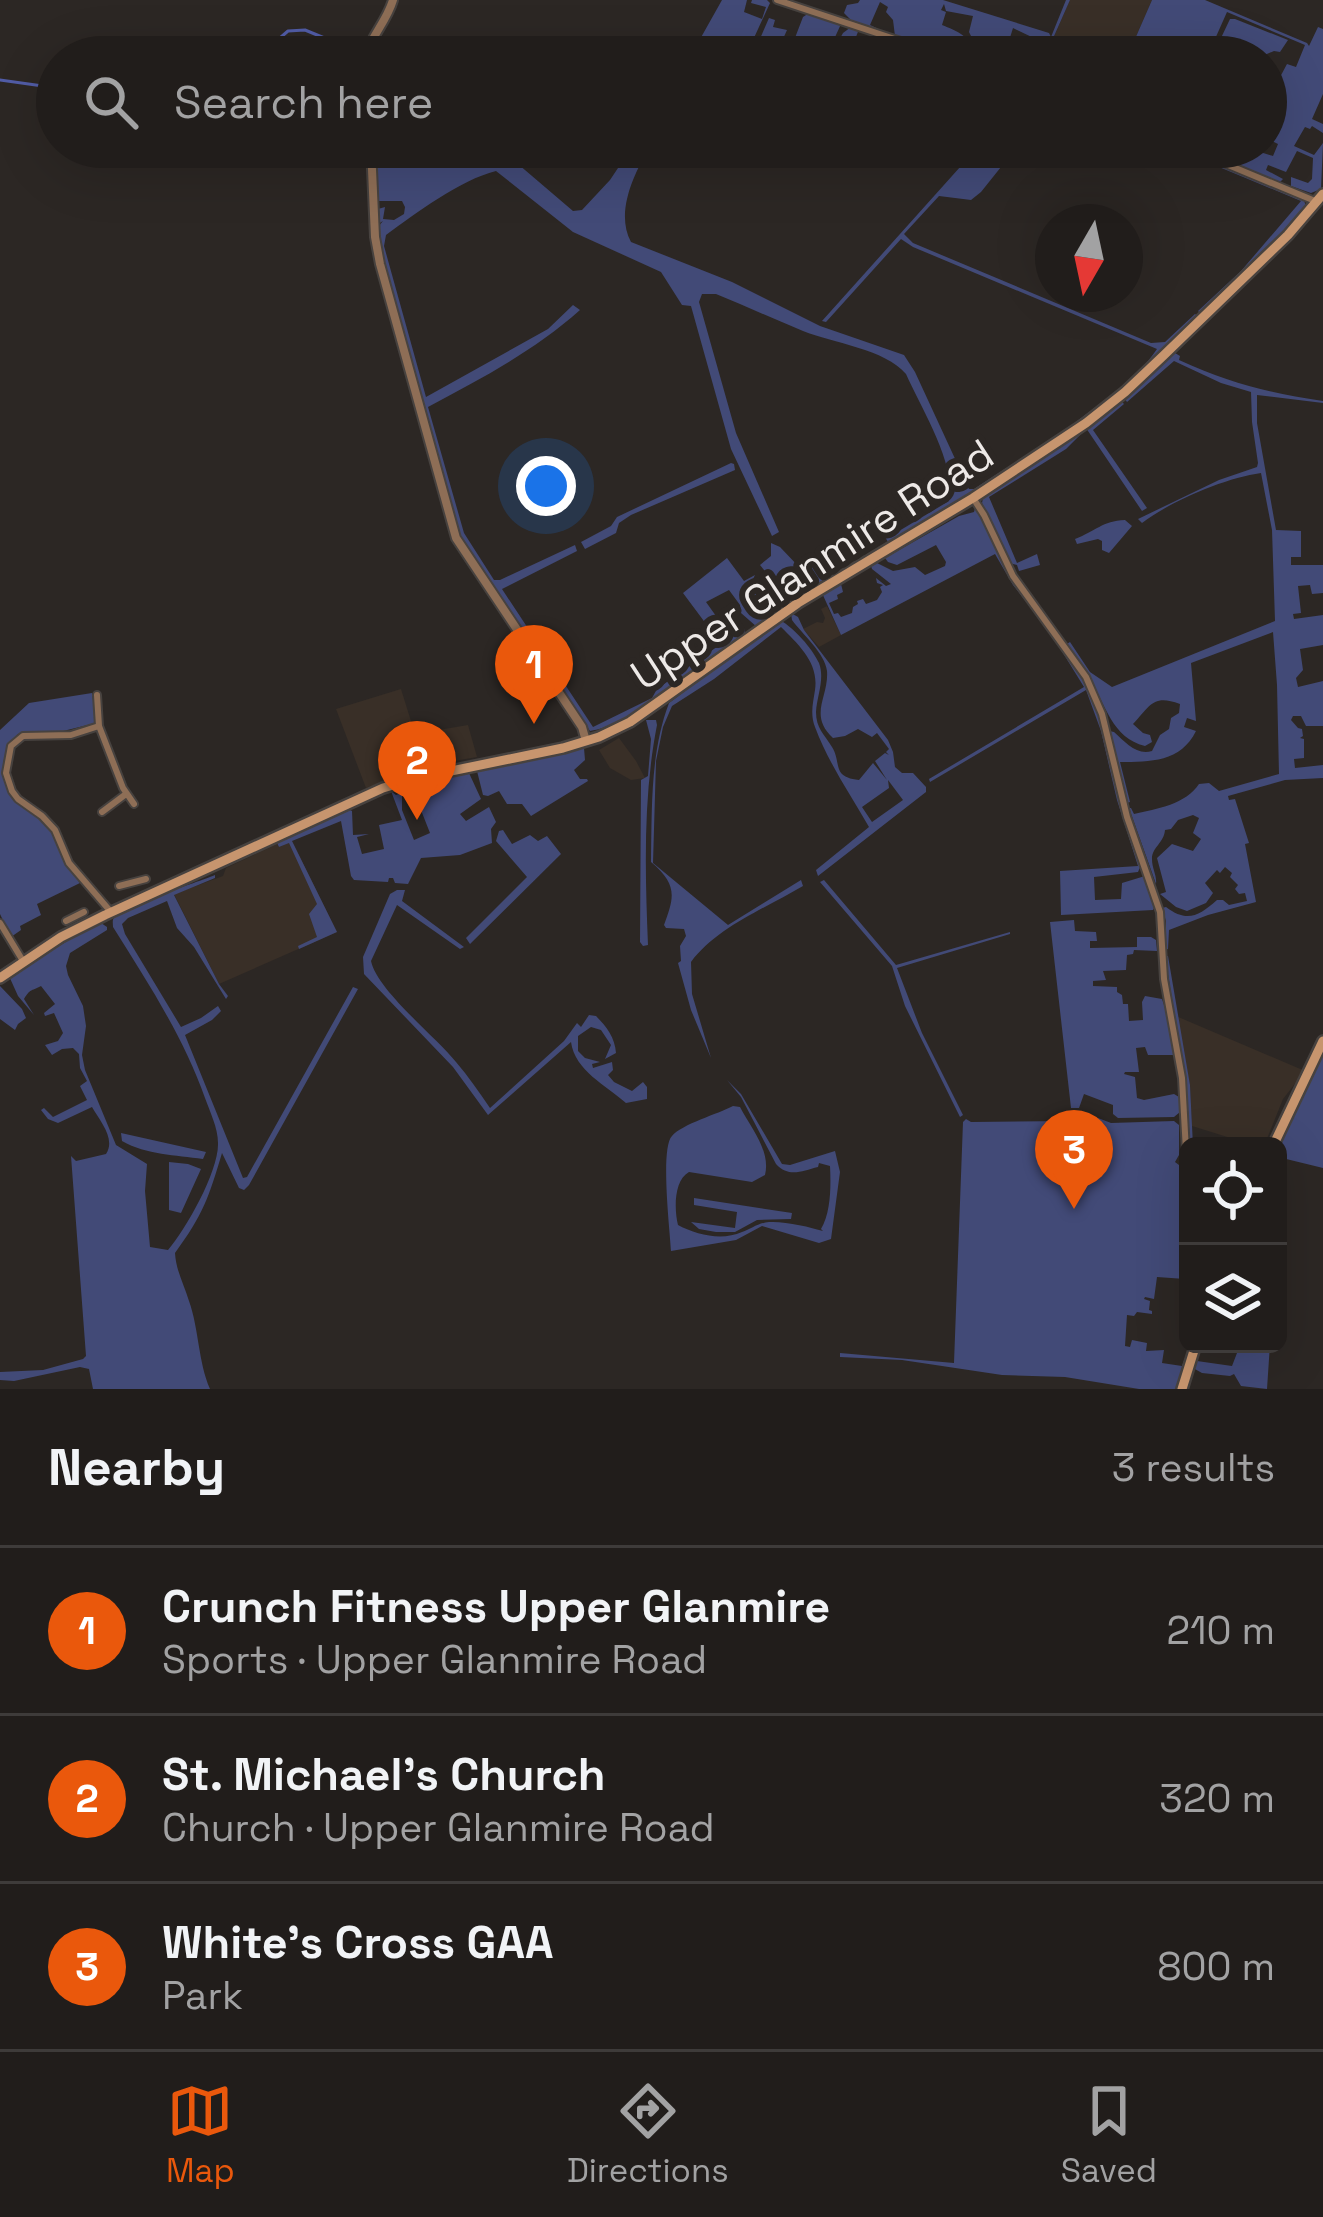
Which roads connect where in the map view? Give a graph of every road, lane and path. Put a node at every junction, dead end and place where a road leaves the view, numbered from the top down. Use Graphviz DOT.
graph roads {
  1 [pos="393,0"];
  2 [pos="777,0"];
  3 [pos="375,36"];
  4 [pos="886,36"];
  5 [pos="372,168"];
  6 [pos="1241,168"];
  7 [pos="1320,198"];
  8 [pos="973,498"];
  9 [pos="97,695"];
  10 [pos="100,726"];
  11 [pos="586,742"];
  12 [pos="126,794"];
  13 [pos="134,804"];
  14 [pos="102,812"];
  15 [pos="146,879"];
  16 [pos="132,883"];
  17 [pos="119,886"];
  18 [pos="137,901"];
  19 [pos="84,911"];
  20 [pos="111,912"];
  21 [pos="73,922"];
  22 [pos="0,923"];
  23 [pos="24,962"];
  24 [pos="0,978"];
  25 [pos="1323,1041"];
  26 [pos="1185,1137"];
  27 [pos="1277,1137"];
  28 [pos="1193,1353"];
  29 [pos="1182,1389"];
  1 -- 3 [label="street"];
  2 -- 4 [label="street"];
  5 -- 11 [label="street"];
  6 -- 7 [label="street"];
  7 -- 8 [label="main road, Upper Glanmire Road"];
  8 -- 11 [label="main road, Upper Glanmire Road"];
  8 -- 26 [label="street"];
  9 -- 10 [label="street"];
  10 -- 12 [label="street"];
  10 -- 20 [label="street"];
  11 -- 18 [label="main road, Upper Glanmire Road"];
  12 -- 13 [label="street"];
  12 -- 14 [label="street"];
  15 -- 16 [label="street"];
  16 -- 17 [label="street"];
  16 -- 18 [label="street"];
  18 -- 20 [label="main road, Upper Glanmire Road"];
  19 -- 21 [label="street"];
  20 -- 21 [label="main road, Upper Glanmire Road"];
  21 -- 23 [label="main road, Upper Glanmire Road"];
  22 -- 23 [label="street"];
  23 -- 24 [label="main road, Upper Glanmire Road"];
  25 -- 27 [label="main road"];
  28 -- 29 [label="main road"];
}
